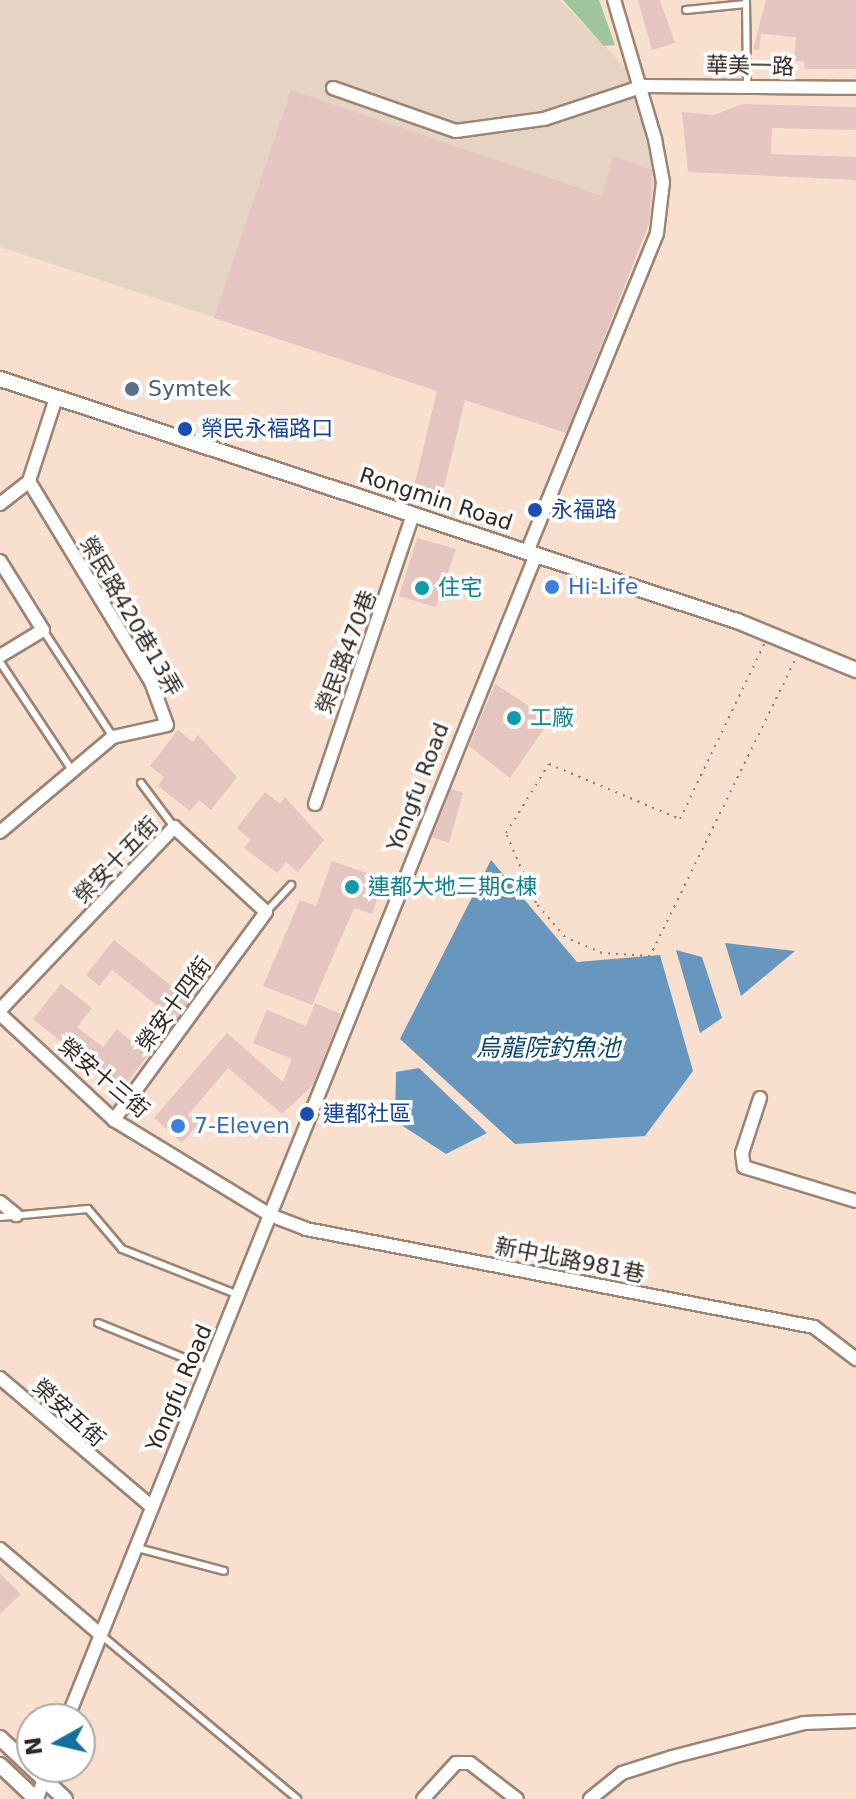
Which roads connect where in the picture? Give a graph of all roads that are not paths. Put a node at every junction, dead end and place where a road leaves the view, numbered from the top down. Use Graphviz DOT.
graph roads {
  1 [pos="614,0"];
  2 [pos="746,2"];
  3 [pos="686,10"];
  4 [pos="644,86"];
  5 [pos="747,86"];
  6 [pos="333,88"];
  7 [pos="856,88"];
  8 [pos="0,379"];
  9 [pos="56,398"];
  10 [pos="29,481"];
  11 [pos="0,504"];
  12 [pos="413,515"];
  13 [pos="527,552"];
  14 [pos="0,561"];
  15 [pos="43,630"];
  16 [pos="0,659"];
  17 [pos="856,670"];
  18 [pos="113,737"];
  19 [pos="74,774"];
  20 [pos="141,783"];
  21 [pos="315,804"];
  22 [pos="174,827"];
  23 [pos="0,832"];
  24 [pos="291,885"];
  25 [pos="266,912"];
  26 [pos="0,1012"];
  27 [pos="760,1098"];
  28 [pos="114,1120"];
  29 [pos="856,1201"];
  30 [pos="0,1202"];
  31 [pos="16,1215"];
  32 [pos="270,1215"];
  33 [pos="0,1217"];
  34 [pos="240,1295"];
  35 [pos="98,1323"];
  36 [pos="856,1359"];
  37 [pos="209,1368"];
  38 [pos="0,1378"];
  39 [pos="151,1506"];
  40 [pos="134,1547"];
  41 [pos="0,1549"];
  42 [pos="224,1571"];
  43 [pos="100,1634"];
  44 [pos="73,1703"];
  45 [pos="856,1721"];
  46 [pos="0,1738"];
  47 [pos="16,1750"];
  48 [pos="0,1765"];
  49 [pos="37,1799"];
  50 [pos="297,1799"];
  51 [pos="423,1799"];
  52 [pos="517,1799"];
  53 [pos="590,1799"];
  1 -- 4 [label="street, Yongfu Road"];
  2 -- 3 [label="lane"];
  2 -- 5 [label="lane"];
  4 -- 5 [label="street, 華美一路"];
  4 -- 6 [label="street, 華美一路"];
  4 -- 13 [label="street, Yongfu Road"];
  5 -- 7 [label="street, 華美一路"];
  8 -- 9 [label="street, Rongmin Road"];
  9 -- 10 [label="street"];
  9 -- 12 [label="street, Rongmin Road"];
  10 -- 11 [label="street"];
  10 -- 18 [label="street, 榮民路420巷13弄"];
  12 -- 13 [label="street, Rongmin Road"];
  12 -- 21 [label="street, 榮民路470巷"];
  13 -- 17 [label="street, Rongmin Road"];
  13 -- 32 [label="street, Yongfu Road"];
  14 -- 15 [label="street"];
  15 -- 16 [label="street"];
  15 -- 18 [label="lane"];
  16 -- 19 [label="lane"];
  18 -- 19 [label="street"];
  19 -- 23 [label="street"];
  20 -- 22 [label="lane"];
  22 -- 25 [label="street, 榮安十五街"];
  22 -- 26 [label="street, 榮安十五街"];
  24 -- 25 [label="lane"];
  25 -- 28 [label="street, 榮安十四街"];
  26 -- 28 [label="street, 榮安十三街"];
  27 -- 29 [label="street"];
  28 -- 32 [label="street, 榮安十三街"];
  30 -- 31 [label="street"];
  31 -- 33 [label="lane"];
  31 -- 34 [label="lane"];
  32 -- 34 [label="street, Yongfu Road"];
  32 -- 36 [label="street, 新中北路981巷"];
  34 -- 37 [label="street, Yongfu Road"];
  35 -- 37 [label="lane"];
  37 -- 39 [label="street, Yongfu Road"];
  38 -- 39 [label="street, 榮安五街"];
  39 -- 40 [label="street, Yongfu Road"];
  40 -- 42 [label="lane"];
  40 -- 43 [label="street, Yongfu Road"];
  41 -- 43 [label="street"];
  43 -- 44 [label="street, Yongfu Road"];
  43 -- 50 [label="lane"];
  45 -- 53 [label="street"];
  46 -- 47 [label="street"];
  48 -- 49 [label="street"];
  51 -- 52 [label="street"];
}
